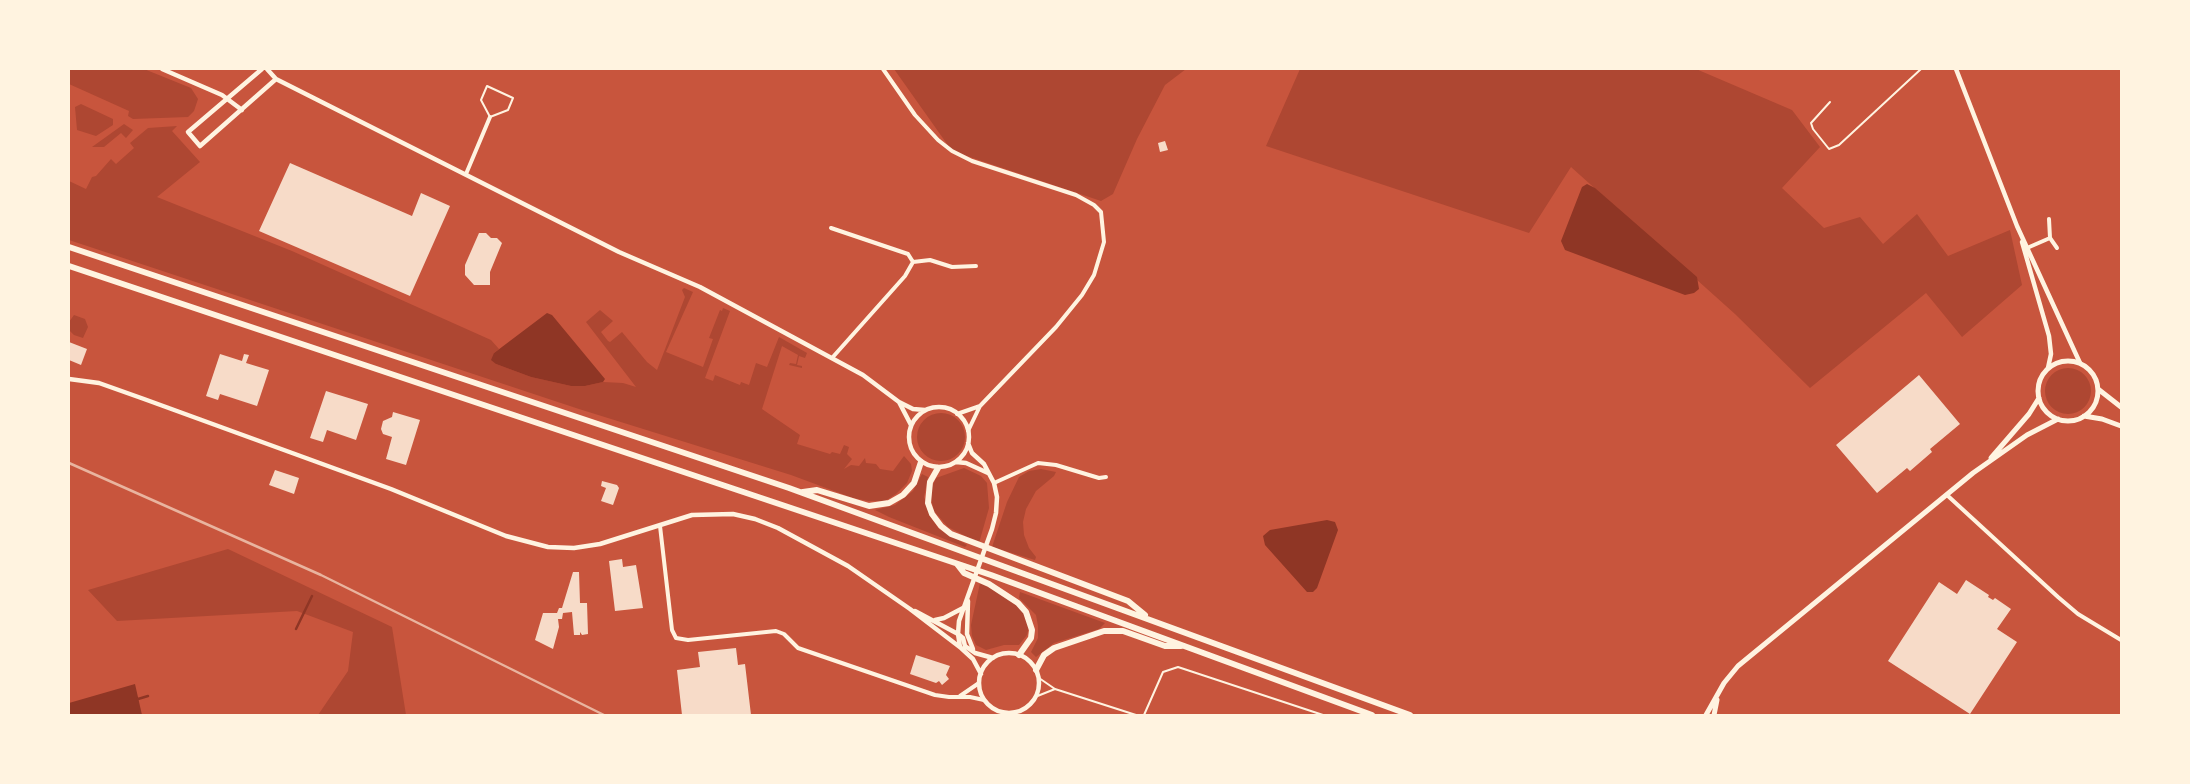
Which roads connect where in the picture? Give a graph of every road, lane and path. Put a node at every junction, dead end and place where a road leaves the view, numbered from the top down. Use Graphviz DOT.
graph roads {
  1 [pos="162,69"];
  2 [pos="262,69"];
  3 [pos="267,69"];
  4 [pos="883,69"];
  5 [pos="1921,69"];
  6 [pos="1956,69"];
  7 [pos="276,79"];
  8 [pos="228,98"];
  9 [pos="1830,102"];
  10 [pos="242,110"];
  11 [pos="490,117"];
  12 [pos="466,174"];
  13 [pos="2050,218"];
  14 [pos="2017,226"];
  15 [pos="831,228"];
  16 [pos="2050,238"];
  17 [pos="69,247"];
  18 [pos="2027,248"];
  19 [pos="2057,248"];
  20 [pos="913,262"];
  21 [pos="69,266"];
  22 [pos="976,266"];
  23 [pos="832,358"];
  24 [pos="2080,363"];
  25 [pos="2048,368"];
  26 [pos="69,379"];
  27 [pos="2098,389"];
  28 [pos="2039,398"];
  29 [pos="898,402"];
  30 [pos="980,406"];
  31 [pos="2121,407"];
  32 [pos="925,410"];
  33 [pos="957,414"];
  34 [pos="2084,416"];
  35 [pos="2058,419"];
  36 [pos="911,425"];
  37 [pos="2121,426"];
  38 [pos="968,430"];
  39 [pos="968,443"];
  40 [pos="1988,461"];
  41 [pos="921,462"];
  42 [pos="956,462"];
  43 [pos="938,468"];
  44 [pos="989,474"];
  45 [pos="1106,477"];
  46 [pos="994,482"];
  47 [pos="801,492"];
  48 [pos="1948,496"];
  49 [pos="660,526"];
  50 [pos="956,563"];
  51 [pos="968,596"];
  52 [pos="963,608"];
  53 [pos="910,609"];
  54 [pos="934,620"];
  55 [pos="1152,620"];
  56 [pos="958,634"];
  57 [pos="2121,640"];
  58 [pos="1187,647"];
  59 [pos="961,648"];
  60 [pos="975,653"];
  61 [pos="1019,655"];
  62 [pos="993,658"];
  63 [pos="1036,670"];
  64 [pos="981,674"];
  65 [pos="1039,678"];
  66 [pos="979,683"];
  67 [pos="1055,689"];
  68 [pos="960,696"];
  69 [pos="1036,697"];
  70 [pos="1717,697"];
  71 [pos="984,700"];
  72 [pos="1136,715"];
  73 [pos="1144,715"];
  74 [pos="1323,715"];
  75 [pos="1372,715"];
  76 [pos="1410,715"];
  77 [pos="1706,715"];
  78 [pos="1714,715"];
  1 -- 8 [label="street"];
  2 -- 8 [label="street"];
  3 -- 7 [label="street"];
  4 -- 30 [label="street"];
  5 -- 9 [label="lane"];
  6 -- 14 [label="street"];
  7 -- 10 [label="street"];
  7 -- 12 [label="street"];
  8 -- 10 [label="street"];
  8 -- 10 [label="street"];
  11 -- 11 [label="lane"];
  11 -- 12 [label="street"];
  12 -- 23 [label="street"];
  13 -- 16 [label="street"];
  14 -- 18 [label="street"];
  14 -- 25 [label="street"];
  15 -- 20 [label="street"];
  16 -- 18 [label="street"];
  16 -- 19 [label="street"];
  17 -- 47 [label="highway"];
  18 -- 24 [label="street"];
  20 -- 22 [label="street"];
  20 -- 23 [label="street"];
  21 -- 50 [label="highway"];
  23 -- 29 [label="street"];
  24 -- 25 [label="main road"];
  24 -- 27 [label="main road"];
  25 -- 28 [label="main road"];
  26 -- 49 [label="street"];
  27 -- 31 [label="main road"];
  27 -- 34 [label="main road"];
  28 -- 35 [label="main road"];
  28 -- 40 [label="main road"];
  29 -- 32 [label="street"];
  29 -- 36 [label="street"];
  30 -- 33 [label="street"];
  30 -- 38 [label="street"];
  32 -- 33 [label="street"];
  32 -- 36 [label="street"];
  33 -- 38 [label="street"];
  34 -- 35 [label="main road"];
  34 -- 37 [label="main road"];
  35 -- 40 [label="main road"];
  36 -- 41 [label="street"];
  38 -- 39 [label="street"];
  39 -- 42 [label="street"];
  39 -- 44 [label="street"];
  40 -- 48 [label="main road"];
  41 -- 43 [label="street"];
  41 -- 47 [label="highway"];
  42 -- 43 [label="street"];
  42 -- 44 [label="street"];
  43 -- 55 [label="highway"];
  44 -- 46 [label="street"];
  45 -- 46 [label="street"];
  46 -- 51 [label="street"];
  47 -- 55 [label="highway"];
  48 -- 57 [label="street"];
  48 -- 70 [label="main road"];
  49 -- 53 [label="street"];
  49 -- 68 [label="street"];
  50 -- 58 [label="highway"];
  50 -- 61 [label="highway"];
  51 -- 52 [label="street"];
  51 -- 60 [label="street"];
  52 -- 54 [label="street"];
  52 -- 56 [label="street"];
  53 -- 54 [label="street"];
  53 -- 59 [label="street"];
  54 -- 56 [label="street"];
  55 -- 76 [label="highway"];
  56 -- 59 [label="street"];
  56 -- 60 [label="street"];
  58 -- 63 [label="highway"];
  58 -- 75 [label="highway"];
  59 -- 64 [label="street"];
  60 -- 62 [label="street"];
  61 -- 62 [label="street"];
  61 -- 63 [label="street"];
  62 -- 64 [label="street"];
  63 -- 65 [label="street"];
  64 -- 66 [label="street"];
  65 -- 67 [label="lane"];
  65 -- 69 [label="street"];
  66 -- 68 [label="street"];
  66 -- 71 [label="street"];
  67 -- 69 [label="lane"];
  67 -- 72 [label="lane"];
  68 -- 71 [label="street"];
  69 -- 71 [label="street"];
  70 -- 77 [label="main road"];
  70 -- 78 [label="main road"];
  73 -- 74 [label="lane"];
}
